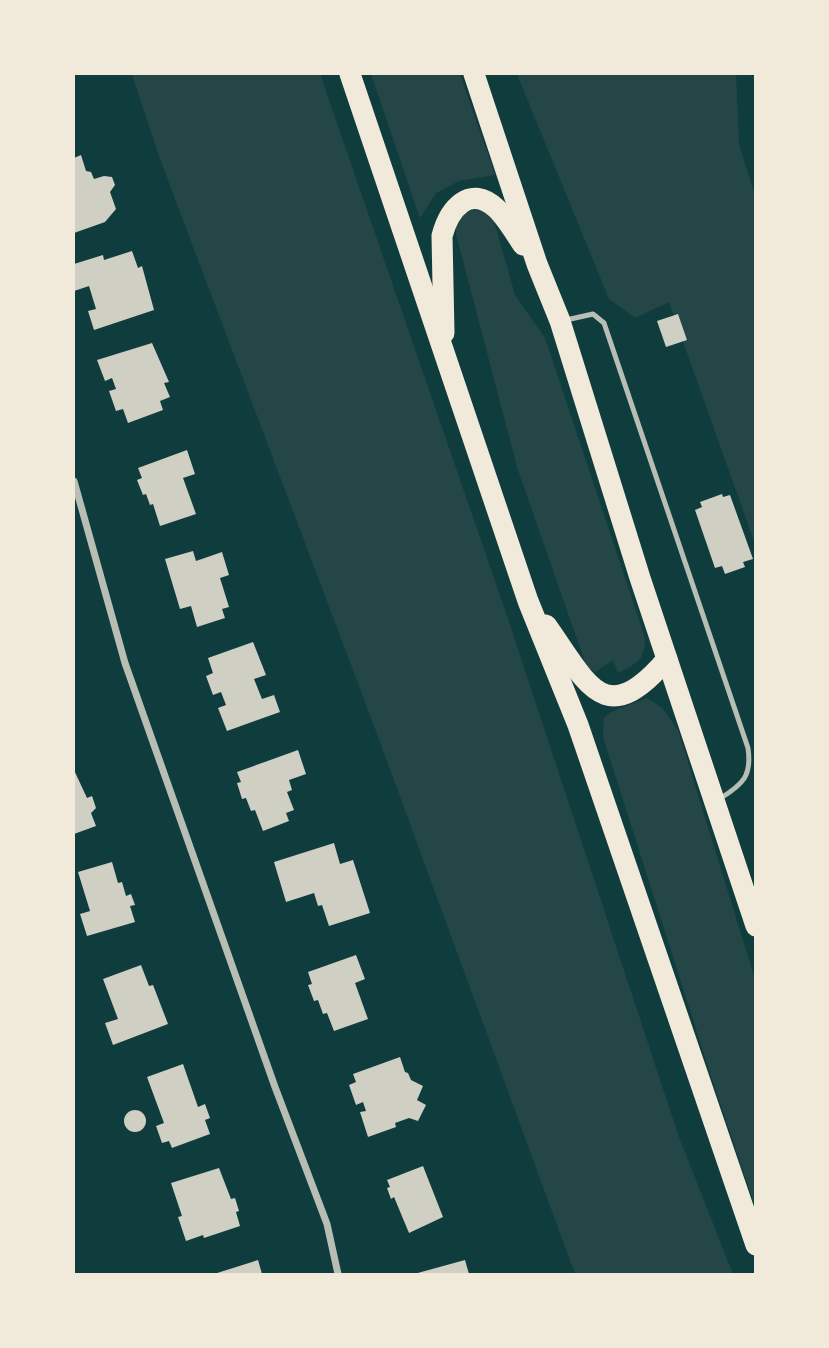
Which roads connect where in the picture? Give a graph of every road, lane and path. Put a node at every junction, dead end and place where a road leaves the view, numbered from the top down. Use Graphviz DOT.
graph roads {
  1 [pos="350,74"];
  2 [pos="474,74"];
  3 [pos="537,264"];
  4 [pos="560,321"];
  5 [pos="445,352"];
  6 [pos="74,481"];
  7 [pos="528,601"];
  8 [pos="667,659"];
  9 [pos="715,802"];
  10 [pos="755,926"];
  11 [pos="755,1245"];
  12 [pos="338,1275"];
  1 -- 5 [label="highway"];
  2 -- 3 [label="highway"];
  3 -- 4 [label="highway"];
  3 -- 5 [label="highway"];
  4 -- 8 [label="highway"];
  4 -- 9 [label="lane"];
  5 -- 7 [label="highway"];
  6 -- 12 [label="street"];
  7 -- 8 [label="highway"];
  7 -- 11 [label="highway"];
  8 -- 9 [label="highway"];
  9 -- 10 [label="highway"];
}
